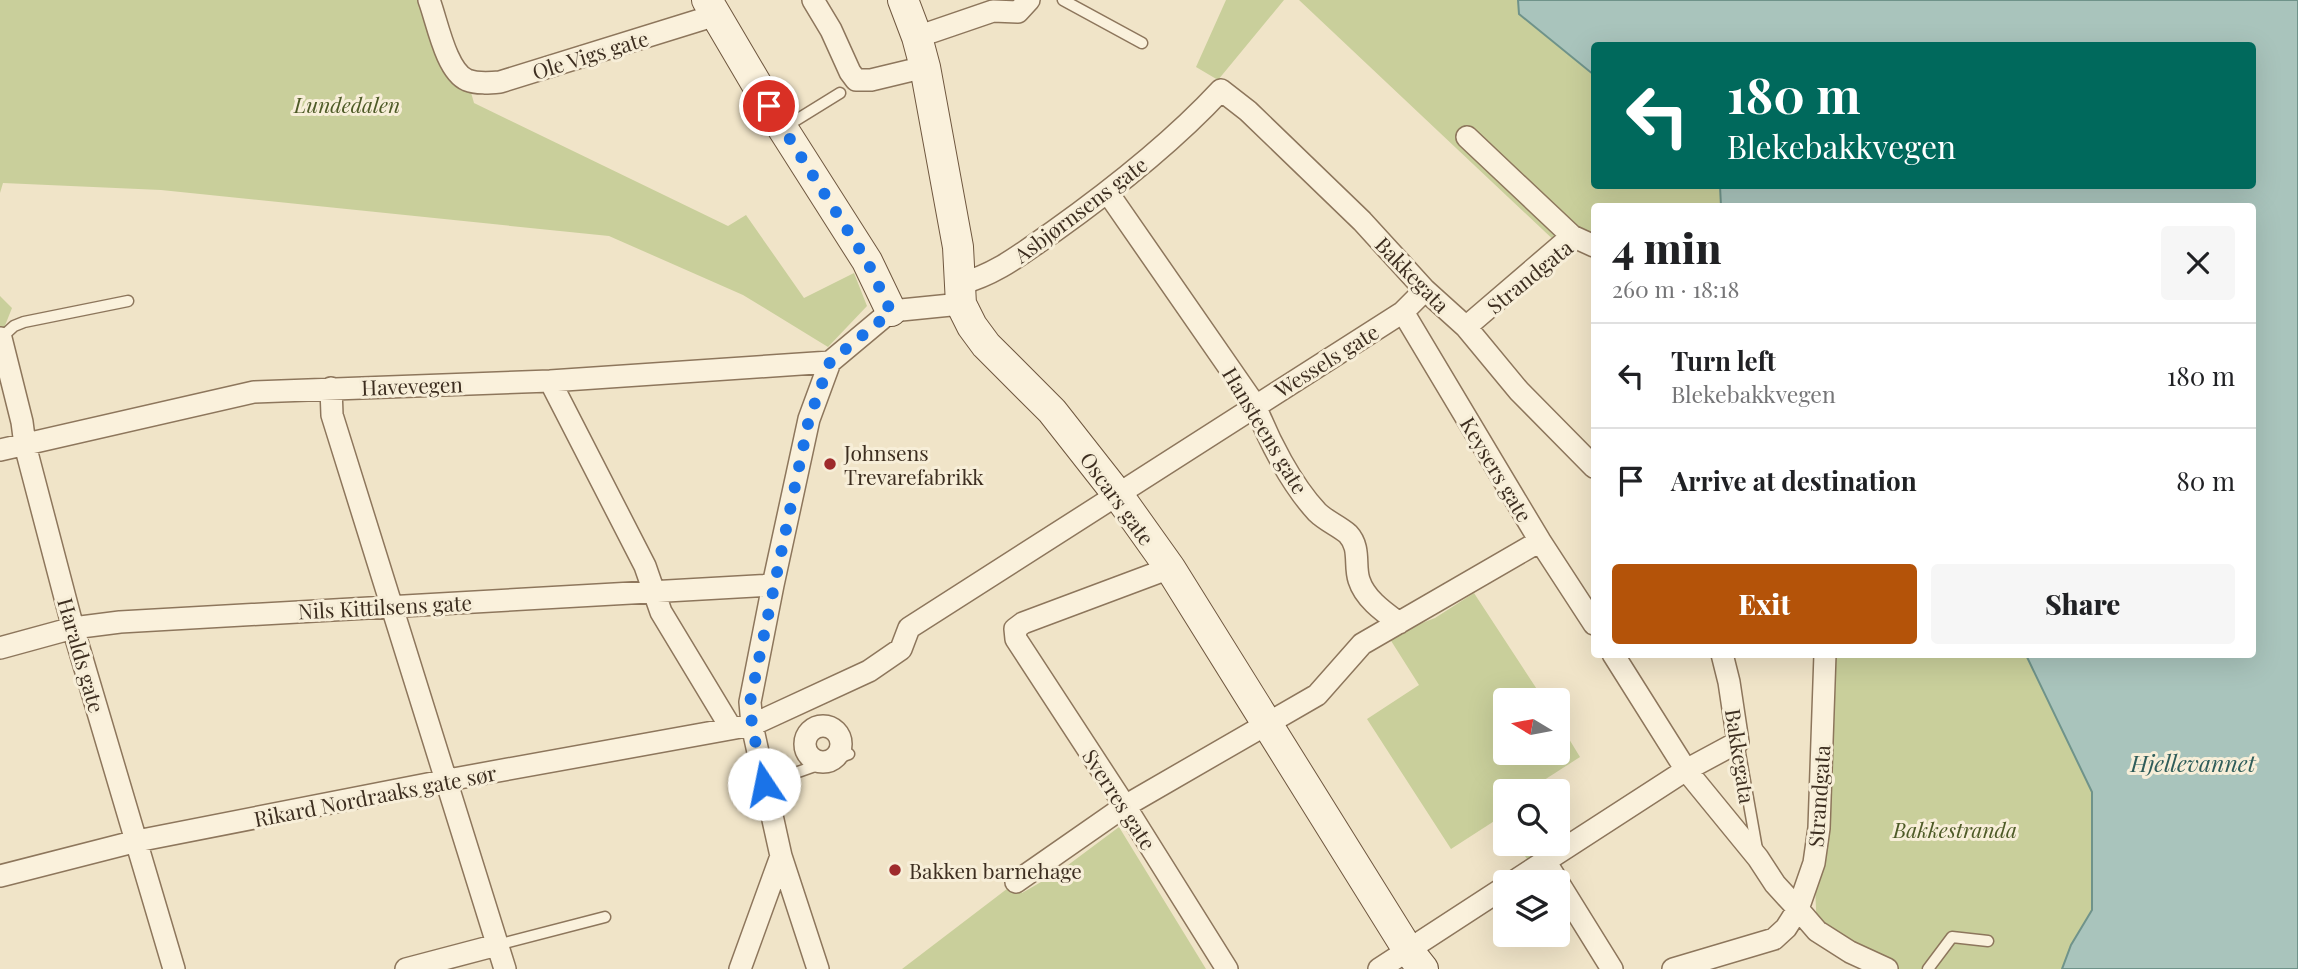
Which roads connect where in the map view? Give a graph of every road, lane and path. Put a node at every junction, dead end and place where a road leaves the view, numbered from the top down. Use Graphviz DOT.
graph roads {
  1 [pos="429,0"];
  2 [pos="813,0"];
  3 [pos="902,0"];
  4 [pos="1029,0"];
  5 [pos="1063,0"];
  6 [pos="711,8"];
  7 [pos="917,37"];
  8 [pos="1142,43"];
  9 [pos="925,67"];
  10 [pos="1221,90"];
  11 [pos="840,93"];
  12 [pos="783,129"];
  13 [pos="1467,137"];
  14 [pos="1108,193"];
  15 [pos="1573,236"];
  16 [pos="1591,245"];
  17 [pos="1425,290"];
  18 [pos="960,294"];
  19 [pos="128,301"];
  20 [pos="891,312"];
  21 [pos="1403,312"];
  22 [pos="1466,327"];
  23 [pos="1,338"];
  24 [pos="830,362"];
  25 [pos="550,381"];
  26 [pos="331,387"];
  27 [pos="1255,405"];
  28 [pos="24,445"];
  29 [pos="0,450"];
  30 [pos="1590,456"];
  31 [pos="1118,495"];
  32 [pos="1540,541"];
  33 [pos="1170,568"];
  34 [pos="774,585"];
  35 [pos="652,591"];
  36 [pos="392,605"];
  37 [pos="1591,613"];
  38 [pos="1399,623"];
  39 [pos="73,628"];
  40 [pos="0,648"];
  41 [pos="1616,658"];
  42 [pos="1723,658"];
  43 [pos="1825,658"];
  44 [pos="1266,723"];
  45 [pos="742,727"];
  46 [pos="1738,742"];
  47 [pos="849,754"];
  48 [pos="1686,770"];
  49 [pos="448,780"];
  50 [pos="764,784"];
  51 [pos="1125,806"];
  52 [pos="137,841"];
  53 [pos="781,856"];
  54 [pos="1758,858"];
  55 [pos="1545,861"];
  56 [pos="1531,870"];
  57 [pos="0,876"];
  58 [pos="1016,882"];
  59 [pos="1493,897"];
  60 [pos="1798,909"];
  61 [pos="606,917"];
  62 [pos="1988,941"];
  63 [pos="497,945"];
  64 [pos="1416,959"];
  65 [pos="174,969"];
  66 [pos="406,969"];
  67 [pos="505,969"];
  68 [pos="740,969"];
  69 [pos="818,969"];
  70 [pos="1227,969"];
  71 [pos="1379,969"];
  72 [pos="1612,969"];
  73 [pos="1673,969"];
  74 [pos="1887,969"];
  75 [pos="1928,969"];
  1 -- 6 [label="street, Ole Vigs gate"];
  2 -- 9 [label="street"];
  3 -- 7 [label="street, Oscars gate"];
  4 -- 7 [label="street"];
  5 -- 8 [label="lane"];
  6 -- 12 [label="street"];
  7 -- 9 [label="street, Oscars gate"];
  9 -- 18 [label="street, Oscars gate"];
  10 -- 14 [label="street, Asbjørnsens gate"];
  10 -- 17 [label="street, Bakkegata"];
  11 -- 12 [label="lane"];
  12 -- 20 [label="street"];
  13 -- 15 [label="street"];
  14 -- 18 [label="street, Asbjørnsens gate"];
  14 -- 27 [label="street, Hansteens gate"];
  15 -- 16 [label="street, Strandgata"];
  15 -- 22 [label="street, Strandgata"];
  17 -- 21 [label="street, Wessels gate"];
  17 -- 22 [label="street, Bakkegata"];
  18 -- 20 [label="street, Asbjørnsens gate"];
  18 -- 31 [label="street, Oscars gate"];
  19 -- 23 [label="lane"];
  20 -- 24 [label="street"];
  21 -- 27 [label="street, Wessels gate"];
  21 -- 32 [label="street, Keysers gate"];
  22 -- 30 [label="street, Bakkegata"];
  23 -- 28 [label="street, Haralds gate"];
  24 -- 25 [label="street, Havevegen"];
  24 -- 34 [label="street"];
  25 -- 26 [label="street, Havevegen"];
  25 -- 35 [label="street"];
  26 -- 28 [label="street, Havevegen"];
  26 -- 36 [label="street"];
  27 -- 31 [label="street, Wessels gate"];
  27 -- 38 [label="street, Hansteens gate"];
  28 -- 29 [label="street, Havevegen"];
  28 -- 39 [label="street, Haralds gate"];
  31 -- 33 [label="street, Oscars gate"];
  31 -- 45 [label="street, Wessels gate"];
  32 -- 37 [label="street, Keysers gate"];
  32 -- 38 [label="street"];
  33 -- 44 [label="street, Oscars gate"];
  33 -- 51 [label="street, Sverres gate"];
  34 -- 35 [label="street, Nils Kittilsens gate"];
  34 -- 45 [label="street"];
  35 -- 36 [label="street, Nils Kittilsens gate"];
  35 -- 45 [label="street"];
  36 -- 39 [label="street, Nils Kittilsens gate"];
  36 -- 49 [label="street"];
  38 -- 44 [label="street"];
  39 -- 40 [label="street, Nils Kittilsens gate"];
  39 -- 52 [label="street, Haralds gate"];
  41 -- 48 [label="street"];
  42 -- 46 [label="street, Bakkegata"];
  43 -- 60 [label="street, Strandgata"];
  44 -- 51 [label="street"];
  44 -- 64 [label="street, Oscars gate"];
  45 -- 49 [label="street, Rikard Nordraaks gate sør"];
  45 -- 50 [label="street"];
  46 -- 48 [label="street"];
  46 -- 54 [label="lane, Bakkegata"];
  47 -- 50 [label="lane"];
  48 -- 54 [label="street"];
  48 -- 55 [label="street"];
  49 -- 52 [label="street, Rikard Nordraaks gate sør"];
  49 -- 63 [label="street"];
  50 -- 53 [label="street"];
  51 -- 58 [label="street"];
  51 -- 70 [label="street, Sverres gate"];
  52 -- 57 [label="street, Rikard Nordraaks gate sør"];
  52 -- 65 [label="street, Haralds gate"];
  53 -- 68 [label="street"];
  53 -- 69 [label="street"];
  54 -- 60 [label="street"];
  55 -- 56 [label="street"];
  55 -- 72 [label="street"];
  59 -- 64 [label="street"];
  60 -- 73 [label="street, Strandgata"];
  60 -- 74 [label="street"];
  61 -- 63 [label="lane"];
  62 -- 75 [label="lane"];
  63 -- 66 [label="street"];
  63 -- 67 [label="street"];
  64 -- 71 [label="street"];
}
